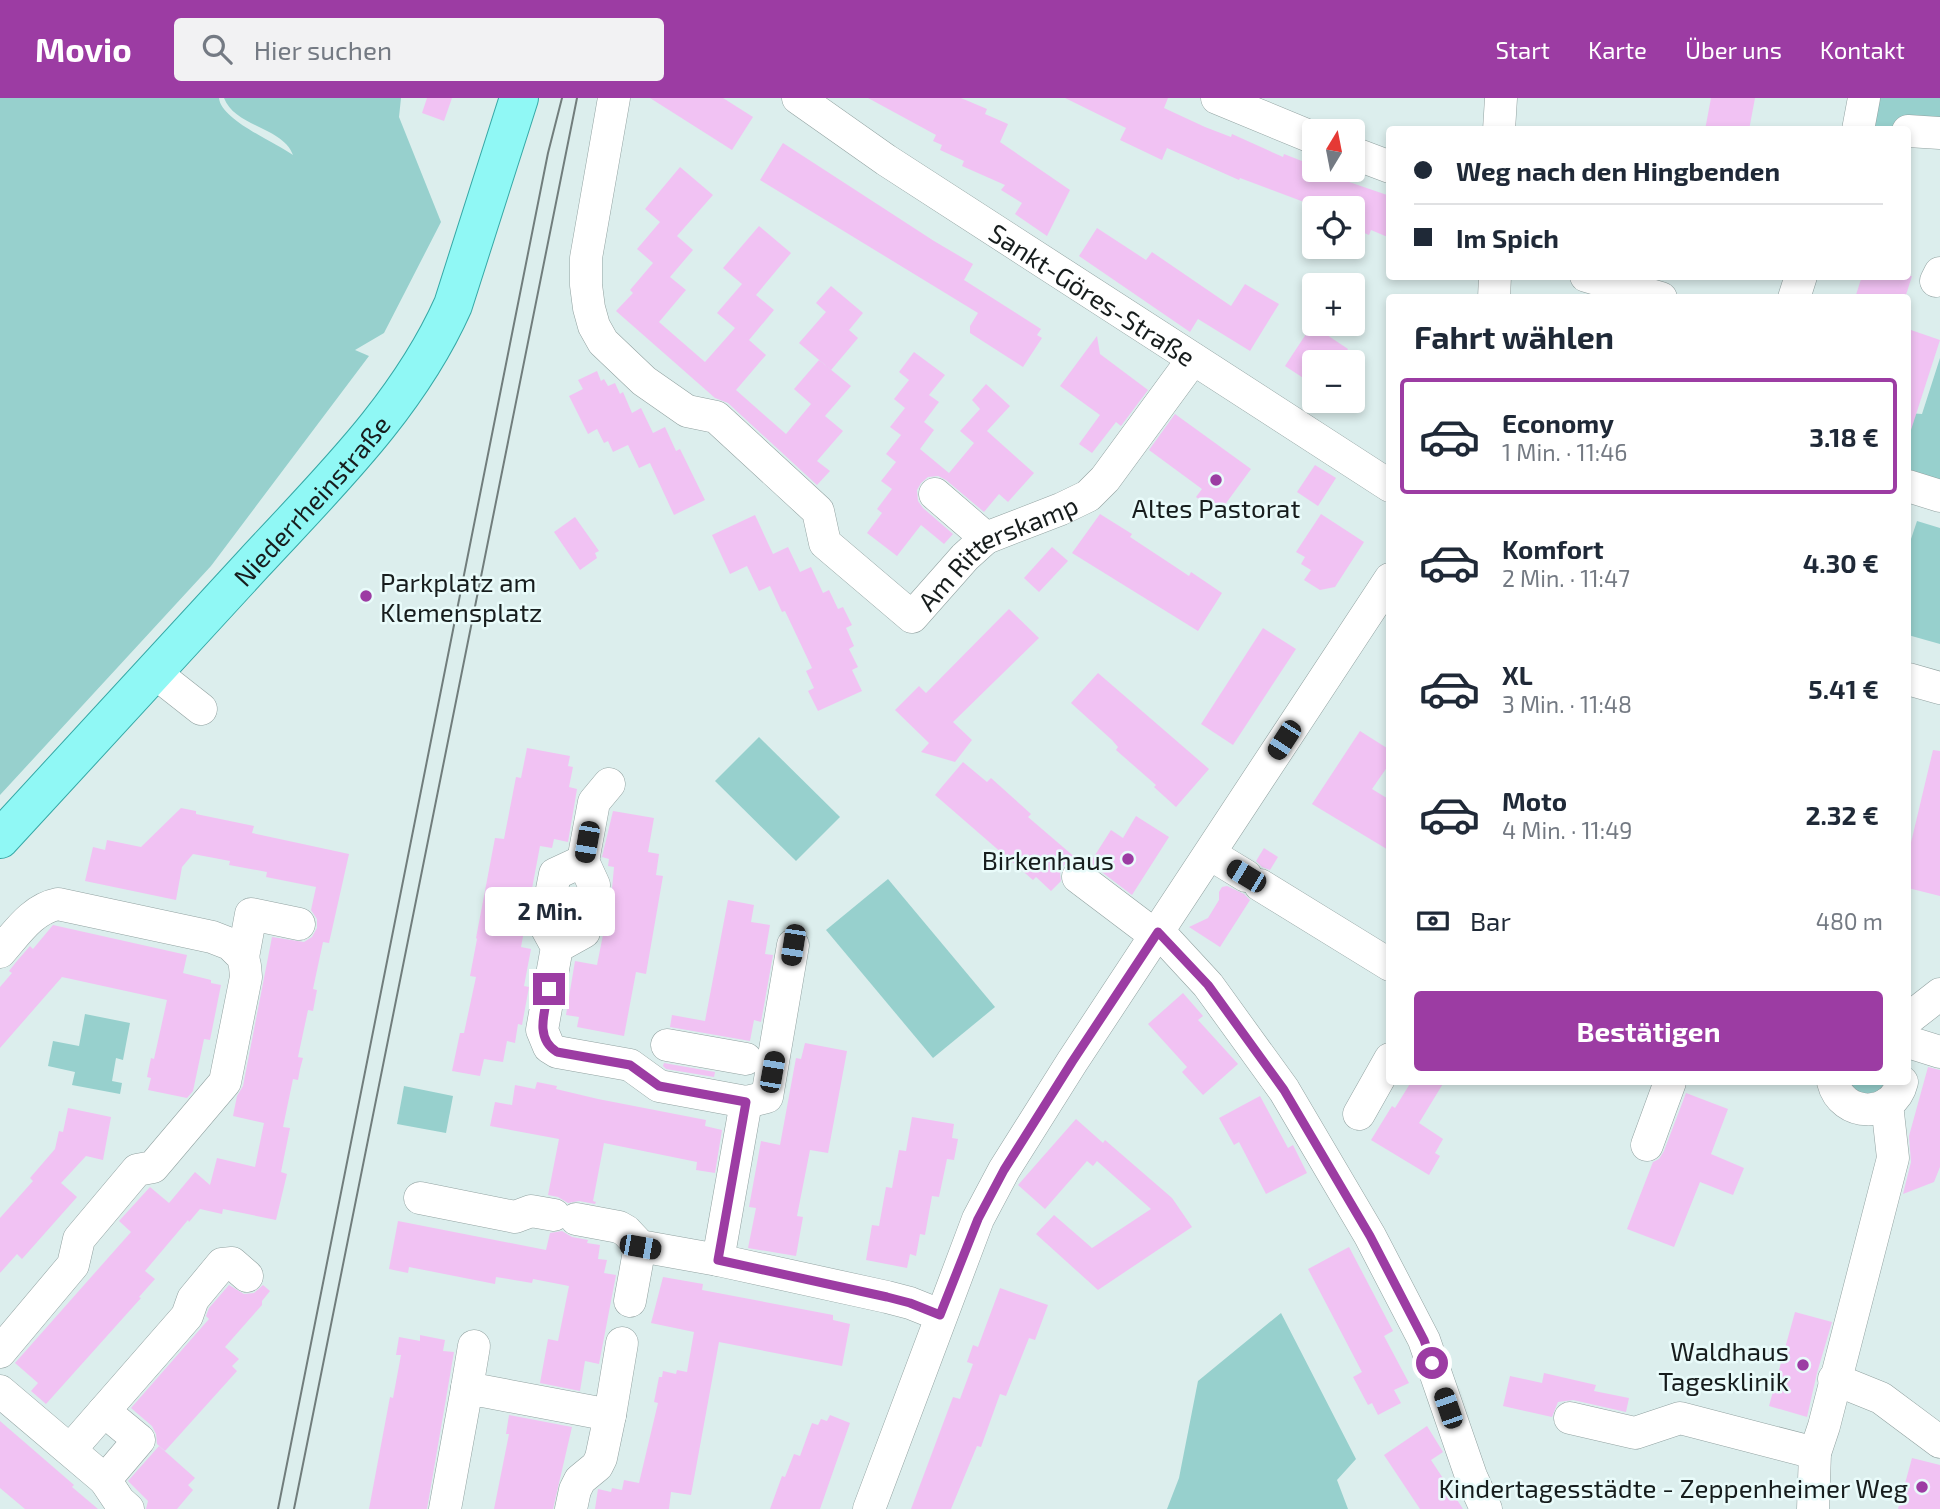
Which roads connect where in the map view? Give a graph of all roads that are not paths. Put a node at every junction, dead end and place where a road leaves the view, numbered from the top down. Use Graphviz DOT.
graph roads {
  1 [pos="519,98"];
  2 [pos="614,98"];
  3 [pos="798,98"];
  4 [pos="1217,98"];
  5 [pos="1501,98"];
  6 [pos="1864,98"];
  7 [pos="1499,126"];
  8 [pos="1859,126"];
  9 [pos="1911,131"];
  10 [pos="1940,132"];
  11 [pos="1302,133"];
  12 [pos="1365,158"];
  13 [pos="1386,165"];
  14 [pos="1600,280"];
  15 [pos="1647,294"];
  16 [pos="1193,359"];
  17 [pos="1386,483"];
  18 [pos="1911,487"];
  19 [pos="936,494"];
  20 [pos="1940,496"];
  21 [pos="986,538"];
  22 [pos="1386,585"];
  23 [pos="154,672"];
  24 [pos="1911,680"];
  25 [pos="1940,688"];
  26 [pos="201,709"];
  27 [pos="609,784"];
  28 [pos="0,839"];
  29 [pos="1210,854"];
  30 [pos="1078,877"];
  31 [pos="299,924"];
  32 [pos="1157,934"];
  33 [pos="793,945"];
  34 [pos="0,953"];
  35 [pos="243,957"];
  36 [pos="1386,963"];
  37 [pos="1940,993"];
  38 [pos="1911,1017"];
  39 [pos="1911,1043"];
  40 [pos="667,1045"];
  41 [pos="1940,1052"];
  42 [pos="1386,1066"];
  43 [pos="1669,1085"];
  44 [pos="1834,1085"];
  45 [pos="1894,1093"];
  46 [pos="733,1099"];
  47 [pos="1359,1114"];
  48 [pos="1647,1145"];
  49 [pos="420,1198"];
  50 [pos="640,1247"];
  51 [pos="718,1260"];
  52 [pos="247,1276"];
  53 [pos="630,1301"];
  54 [pos="940,1315"];
  55 [pos="622,1343"];
  56 [pos="474,1346"];
  57 [pos="0,1352"];
  58 [pos="1834,1379"];
  59 [pos="467,1388"];
  60 [pos="0,1391"];
  61 [pos="104,1410"];
  62 [pos="610,1415"];
  63 [pos="1570,1419"];
  64 [pos="1940,1442"];
  65 [pos="70,1450"];
  66 [pos="1815,1454"];
  67 [pos="105,1480"];
  68 [pos="128,1509"];
  69 [pos="445,1509"];
  70 [pos="571,1509"];
  71 [pos="869,1509"];
  72 [pos="1486,1509"];
  73 [pos="1813,1509"];
  1 -- 23 [label="main road, Niederrheinstraße"];
  2 -- 21 [label="street, Am Ritterskamp"];
  3 -- 16 [label="street, Sankt-Göres-Straße"];
  4 -- 11 [label="street"];
  5 -- 7 [label="street"];
  6 -- 8 [label="street"];
  9 -- 10 [label="street"];
  12 -- 13 [label="street"];
  14 -- 15 [label="street"];
  16 -- 17 [label="street, Sankt-Göres-Straße"];
  16 -- 21 [label="street, Am Ritterskamp"];
  18 -- 20 [label="street"];
  19 -- 21 [label="street"];
  22 -- 29 [label="street"];
  23 -- 26 [label="street"];
  23 -- 28 [label="main road, Niederrheinstraße"];
  24 -- 25 [label="street"];
  27 -- 46 [label="street"];
  29 -- 32 [label="street"];
  29 -- 36 [label="street"];
  30 -- 32 [label="street"];
  31 -- 35 [label="street"];
  32 -- 54 [label="street"];
  32 -- 72 [label="street"];
  33 -- 46 [label="street"];
  34 -- 35 [label="street"];
  35 -- 57 [label="street"];
  37 -- 38 [label="street"];
  39 -- 41 [label="street"];
  40 -- 46 [label="street"];
  42 -- 47 [label="street"];
  43 -- 48 [label="street"];
  44 -- 45 [label="street"];
  45 -- 58 [label="street"];
  46 -- 51 [label="street"];
  49 -- 50 [label="street"];
  50 -- 51 [label="street"];
  50 -- 53 [label="street"];
  51 -- 54 [label="street"];
  52 -- 61 [label="street"];
  54 -- 71 [label="street"];
  55 -- 62 [label="street"];
  56 -- 59 [label="street"];
  58 -- 64 [label="street"];
  58 -- 66 [label="street"];
  59 -- 62 [label="street"];
  59 -- 69 [label="street"];
  60 -- 65 [label="street"];
  61 -- 65 [label="street"];
  61 -- 67 [label="street"];
  62 -- 70 [label="street"];
  63 -- 66 [label="street"];
  65 -- 67 [label="street"];
  66 -- 73 [label="street"];
  67 -- 68 [label="street"];
}
